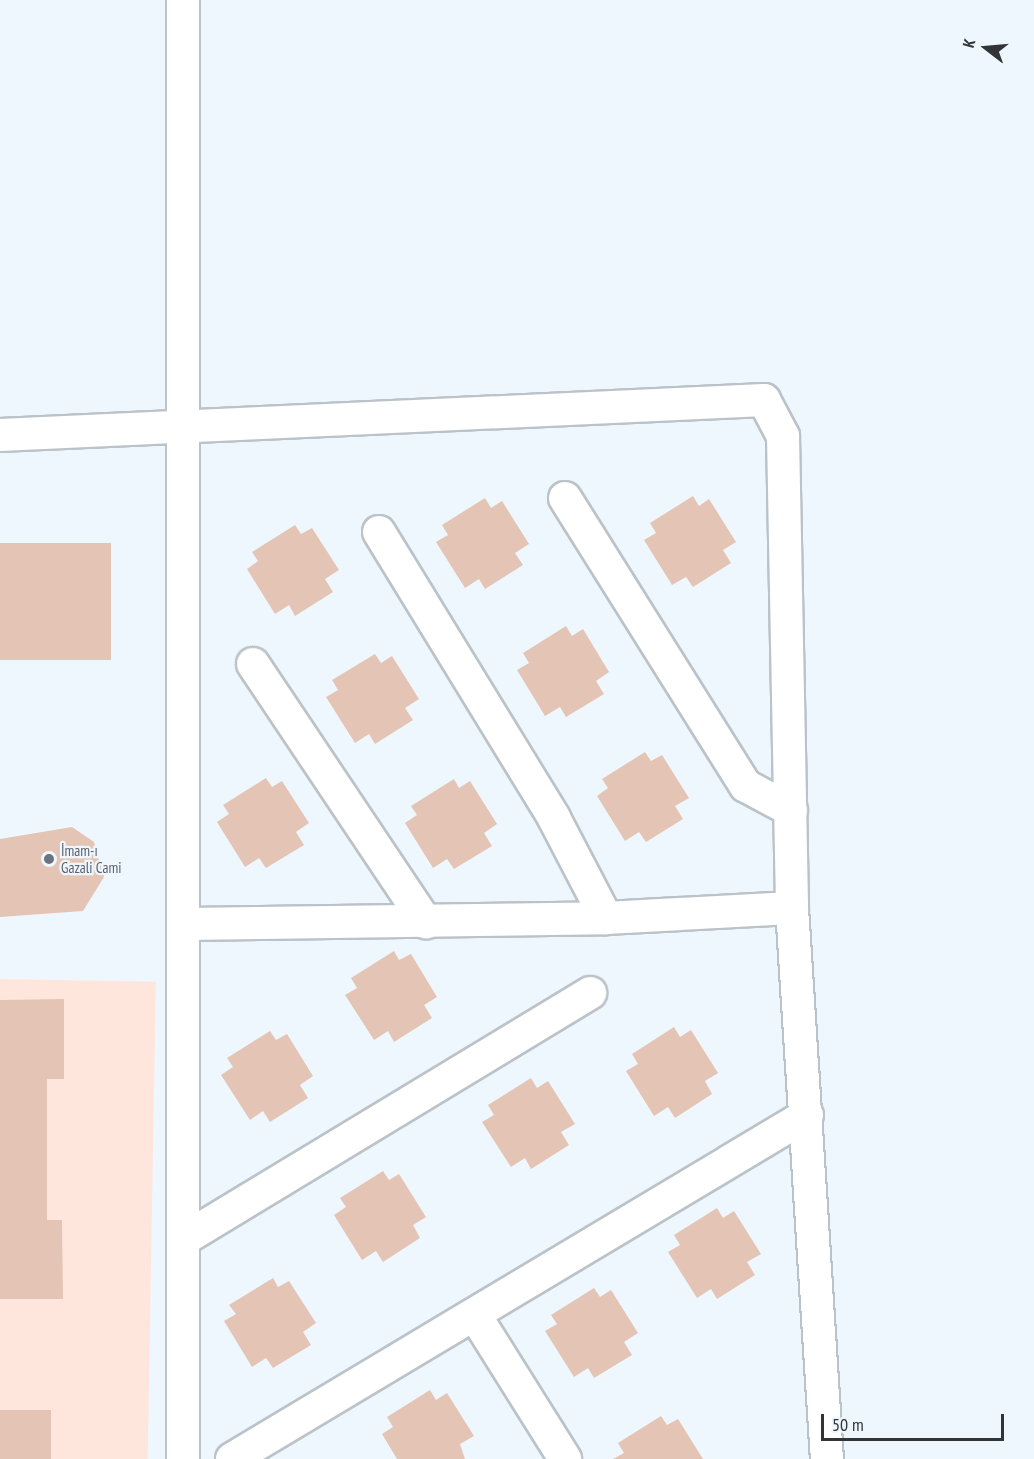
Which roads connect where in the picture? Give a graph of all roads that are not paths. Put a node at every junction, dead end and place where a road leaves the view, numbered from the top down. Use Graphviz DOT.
graph roads {
  1 [pos="183,0"];
  2 [pos="183,423"];
  3 [pos="0,435"];
  4 [pos="565,498"];
  5 [pos="379,532"];
  6 [pos="254,664"];
  7 [pos="791,810"];
  8 [pos="792,908"];
  9 [pos="606,918"];
  10 [pos="426,922"];
  11 [pos="186,924"];
  12 [pos="590,993"];
  13 [pos="807,1115"];
  14 [pos="184,1239"];
  15 [pos="476,1317"];
  16 [pos="183,1459"];
  17 [pos="232,1459"];
  18 [pos="565,1459"];
  19 [pos="827,1459"];
  1 -- 2 [label="street"];
  2 -- 3 [label="street"];
  2 -- 7 [label="street"];
  2 -- 11 [label="street"];
  4 -- 7 [label="street"];
  5 -- 9 [label="street"];
  6 -- 10 [label="street"];
  7 -- 8 [label="street"];
  8 -- 9 [label="street"];
  8 -- 13 [label="street"];
  9 -- 10 [label="street"];
  10 -- 11 [label="street"];
  11 -- 14 [label="street"];
  12 -- 14 [label="street"];
  13 -- 15 [label="street"];
  13 -- 19 [label="street"];
  14 -- 16 [label="street"];
  15 -- 17 [label="street"];
  15 -- 18 [label="street"];
}
